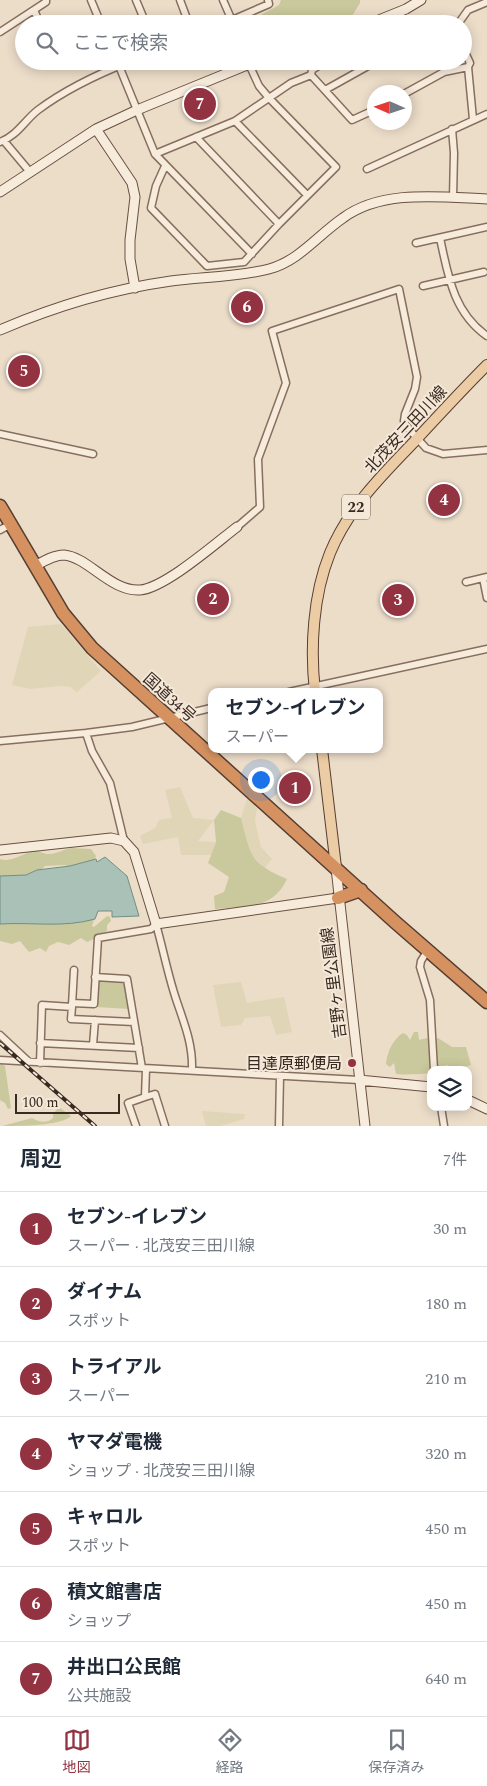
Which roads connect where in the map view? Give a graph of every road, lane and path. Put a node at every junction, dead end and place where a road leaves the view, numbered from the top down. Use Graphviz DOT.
graph roads {
  1 [pos="46,0"];
  2 [pos="91,0"];
  3 [pos="136,0"];
  4 [pos="180,0"];
  5 [pos="223,0"];
  6 [pos="268,0"];
  7 [pos="421,0"];
  8 [pos="487,2"];
  9 [pos="34,10"];
  10 [pos="26,15"];
  11 [pos="36,15"];
  12 [pos="96,15"];
  13 [pos="142,15"];
  14 [pos="186,15"];
  15 [pos="229,15"];
  16 [pos="247,15"];
  17 [pos="391,15"];
  18 [pos="464,15"];
  19 [pos="15,22"];
  20 [pos="0,32"];
  21 [pos="107,70"];
  22 [pos="120,70"];
  23 [pos="232,70"];
  24 [pos="254,70"];
  25 [pos="312,70"];
  26 [pos="361,70"];
  27 [pos="456,70"];
  28 [pos="468,70"];
  29 [pos="311,75"];
  30 [pos="325,90"];
  31 [pos="412,90"];
  32 [pos="269,98"];
  33 [pos="137,110"];
  34 [pos="367,113"];
  35 [pos="487,114"];
  36 [pos="473,118"];
  37 [pos="235,121"];
  38 [pos="452,128"];
  39 [pos="96,129"];
  40 [pos="196,138"];
  41 [pos="2,142"];
  42 [pos="155,154"];
  43 [pos="165,166"];
  44 [pos="367,169"];
  45 [pos="30,172"];
  46 [pos="0,192"];
  47 [pos="307,196"];
  48 [pos="453,198"];
  49 [pos="487,199"];
  50 [pos="279,224"];
  51 [pos="487,227"];
  52 [pos="440,238"];
  53 [pos="416,243"];
  54 [pos="252,254"];
  55 [pos="484,272"];
  56 [pos="449,280"];
  57 [pos="423,286"];
  58 [pos="134,288"];
  59 [pos="0,330"];
  60 [pos="487,336"];
  61 [pos="487,365"];
  62 [pos="0,434"];
  63 [pos="418,438"];
  64 [pos="487,450"];
  65 [pos="94,454"];
  66 [pos="0,506"];
  67 [pos="5,527"];
  68 [pos="237,528"];
  69 [pos="35,566"];
  70 [pos="485,578"];
  71 [pos="466,582"];
  72 [pos="487,598"];
  73 [pos="487,649"];
  74 [pos="315,688"];
  75 [pos="319,688"];
  76 [pos="208,709"];
  77 [pos="167,717"];
  78 [pos="86,733"];
  79 [pos="0,741"];
  80 [pos="322,753"];
  81 [pos="124,841"];
  82 [pos="0,850"];
  83 [pos="336,867"];
  84 [pos="361,890"];
  85 [pos="338,898"];
  86 [pos="156,924"];
  87 [pos="428,950"];
  88 [pos="74,970"];
  89 [pos="96,977"];
  90 [pos="487,1002"];
  91 [pos="72,1005"];
  92 [pos="95,1020"];
  93 [pos="134,1022"];
  94 [pos="0,1035"];
  95 [pos="40,1043"];
  96 [pos="93,1045"];
  97 [pos="138,1048"];
  98 [pos="0,1060"];
  99 [pos="29,1062"];
  100 [pos="40,1063"];
  101 [pos="434,1066"];
  102 [pos="144,1068"];
  103 [pos="192,1070"];
  104 [pos="280,1076"];
  105 [pos="359,1080"];
  106 [pos="427,1086"];
  107 [pos="145,1097"];
  108 [pos="472,1102"];
  109 [pos="487,1109"];
  110 [pos="442,1111"];
  111 [pos="136,1126"];
  112 [pos="165,1126"];
  113 [pos="279,1126"];
  114 [pos="364,1126"];
  115 [pos="444,1126"];
  1 -- 9 [label="street"];
  2 -- 12 [label="street"];
  3 -- 13 [label="street"];
  4 -- 14 [label="street"];
  5 -- 15 [label="street"];
  6 -- 16 [label="street"];
  7 -- 17 [label="street"];
  8 -- 18 [label="street"];
  9 -- 10 [label="street"];
  9 -- 11 [label="street"];
  19 -- 20 [label="street"];
  21 -- 41 [label="street"];
  22 -- 33 [label="street"];
  23 -- 33 [label="street"];
  24 -- 32 [label="street"];
  25 -- 29 [label="street"];
  26 -- 30 [label="street"];
  27 -- 31 [label="street"];
  28 -- 36 [label="street"];
  29 -- 30 [label="street"];
  29 -- 32 [label="street"];
  30 -- 34 [label="street"];
  32 -- 37 [label="street"];
  32 -- 47 [label="street"];
  33 -- 39 [label="street"];
  33 -- 42 [label="street"];
  35 -- 36 [label="street"];
  36 -- 38 [label="street"];
  37 -- 40 [label="street"];
  37 -- 47 [label="street"];
  38 -- 44 [label="street"];
  38 -- 48 [label="street"];
  39 -- 45 [label="street"];
  39 -- 58 [label="street"];
  40 -- 42 [label="street"];
  40 -- 50 [label="street"];
  41 -- 45 [label="street"];
  42 -- 43 [label="street"];
  43 -- 54 [label="street"];
  43 -- 54 [label="street"];
  45 -- 46 [label="street"];
  47 -- 50 [label="street"];
  48 -- 49 [label="street"];
  48 -- 58 [label="street"];
  50 -- 54 [label="street"];
  51 -- 52 [label="street"];
  52 -- 53 [label="street"];
  52 -- 56 [label="street"];
  55 -- 56 [label="street"];
  56 -- 57 [label="street"];
  56 -- 60 [label="street"];
  58 -- 59 [label="street"];
  61 -- 63 [label="main road, 北茂安三田川線 / 22"];
  62 -- 65 [label="street"];
  63 -- 64 [label="street"];
  63 -- 68 [label="street"];
  63 -- 74 [label="main road, 北茂安三田川線 / 22"];
  66 -- 67 [label="highway, 国道34号"];
  67 -- 69 [label="highway, 国道34号"];
  68 -- 69 [label="street"];
  69 -- 77 [label="highway, 国道34号"];
  70 -- 71 [label="street"];
  70 -- 72 [label="street"];
  73 -- 75 [label="street"];
  76 -- 77 [label="street"];
  77 -- 78 [label="street"];
  77 -- 83 [label="highway, 国道34号"];
  78 -- 79 [label="street"];
  78 -- 81 [label="street"];
  80 -- 83 [label="main road"];
  81 -- 82 [label="street"];
  81 -- 86 [label="street"];
  83 -- 84 [label="highway, 国道34号"];
  83 -- 85 [label="street, 吉野ヶ里公園線"];
  84 -- 85 [label="highway"];
  84 -- 87 [label="highway, 国道34号"];
  85 -- 86 [label="street"];
  85 -- 105 [label="street, 吉野ヶ里公園線"];
  86 -- 89 [label="street"];
  86 -- 103 [label="street"];
  87 -- 90 [label="highway, 国道34号"];
  87 -- 101 [label="street"];
  88 -- 91 [label="street"];
  89 -- 91 [label="street"];
  89 -- 93 [label="street"];
  91 -- 92 [label="street"];
  91 -- 95 [label="street"];
  92 -- 93 [label="street"];
  92 -- 96 [label="street"];
  93 -- 97 [label="street"];
  94 -- 99 [label="street"];
  95 -- 96 [label="street"];
  95 -- 100 [label="street"];
  96 -- 97 [label="street"];
  97 -- 102 [label="street"];
  98 -- 99 [label="street"];
  99 -- 100 [label="street"];
  100 -- 102 [label="street"];
  102 -- 103 [label="street"];
  102 -- 107 [label="street"];
  103 -- 104 [label="street"];
  104 -- 105 [label="street"];
  104 -- 113 [label="street"];
  105 -- 106 [label="street"];
  105 -- 114 [label="street, 吉野ヶ里公園線"];
  107 -- 111 [label="street"];
  107 -- 112 [label="street"];
  108 -- 109 [label="street"];
  110 -- 115 [label="street"];
}
